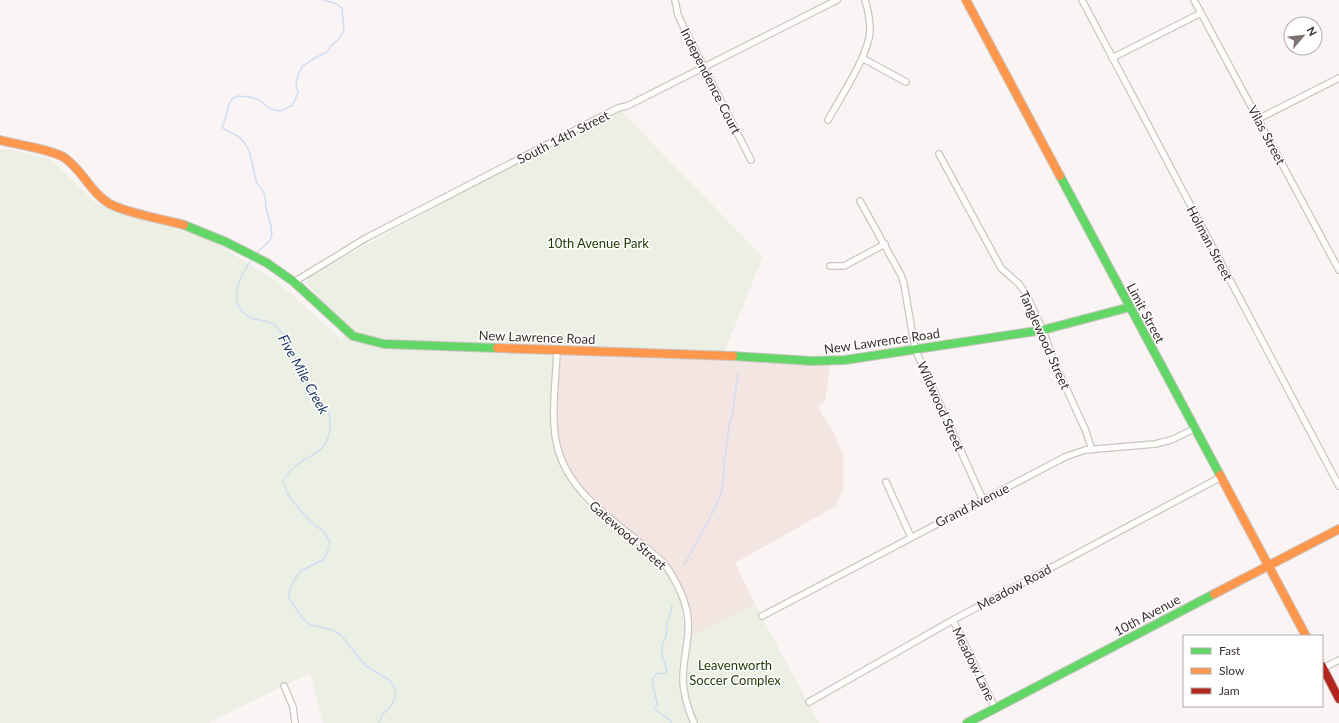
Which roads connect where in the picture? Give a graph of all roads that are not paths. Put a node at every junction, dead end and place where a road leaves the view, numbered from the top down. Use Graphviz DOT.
graph roads {
  1 [pos="675,0"];
  2 [pos="836,0"];
  3 [pos="865,0"];
  4 [pos="966,0"];
  5 [pos="1082,0"];
  6 [pos="1194,0"];
  7 [pos="1201,13"];
  8 [pos="862,58"];
  9 [pos="1112,58"];
  10 [pos="705,67"];
  11 [pos="1339,78"];
  12 [pos="906,82"];
  13 [pos="1258,119"];
  14 [pos="828,120"];
  15 [pos="0,140"];
  16 [pos="939,154"];
  17 [pos="751,160"];
  18 [pos="860,201"];
  19 [pos="885,244"];
  20 [pos="830,266"];
  21 [pos="1339,270"];
  22 [pos="294,282"];
  23 [pos="1130,307"];
  24 [pos="1043,330"];
  25 [pos="915,349"];
  26 [pos="557,350"];
  27 [pos="1194,429"];
  28 [pos="1092,450"];
  29 [pos="1221,477"];
  30 [pos="886,482"];
  31 [pos="1339,486"];
  32 [pos="983,500"];
  33 [pos="1339,529"];
  34 [pos="911,537"];
  35 [pos="1268,566"];
  36 [pos="762,616"];
  37 [pos="953,620"];
  38 [pos="1305,635"];
  39 [pos="1339,660"];
  40 [pos="1323,667"];
  41 [pos="284,686"];
  42 [pos="1339,699"];
  43 [pos="809,702"];
  44 [pos="996,708"];
  45 [pos="295,723"];
  46 [pos="694,723"];
  47 [pos="967,723"];
  1 -- 10 [label="street, Independence Court"];
  2 -- 10 [label="street, South 14th Street"];
  3 -- 8 [label="street"];
  4 -- 23 [label="street, Limit Street"];
  5 -- 9 [label="street, Holman Street"];
  6 -- 7 [label="street, Vilas Street"];
  7 -- 9 [label="street"];
  7 -- 13 [label="street, Vilas Street"];
  8 -- 12 [label="street"];
  8 -- 14 [label="street"];
  9 -- 31 [label="street, Holman Street"];
  10 -- 17 [label="street, Independence Court"];
  10 -- 22 [label="street, South 14th Street"];
  11 -- 13 [label="street"];
  13 -- 21 [label="street, Vilas Street"];
  15 -- 22 [label="street, New Lawrence Road"];
  16 -- 24 [label="street, Tanglewood Street"];
  18 -- 19 [label="street, Wildwood Street"];
  19 -- 20 [label="street"];
  19 -- 25 [label="street, Wildwood Street"];
  22 -- 26 [label="street, New Lawrence Road"];
  23 -- 24 [label="street, New Lawrence Road"];
  23 -- 27 [label="street, Limit Street"];
  24 -- 25 [label="street, New Lawrence Road"];
  24 -- 28 [label="street, Tanglewood Street"];
  25 -- 26 [label="street, New Lawrence Road"];
  25 -- 32 [label="street, Wildwood Street"];
  26 -- 46 [label="street, Gatewood Street"];
  27 -- 28 [label="street, Grand Avenue"];
  27 -- 29 [label="street, Limit Street"];
  28 -- 32 [label="street, Grand Avenue"];
  29 -- 35 [label="street, Limit Street"];
  29 -- 37 [label="street, Meadow Road"];
  30 -- 34 [label="street"];
  32 -- 34 [label="street, Grand Avenue"];
  33 -- 35 [label="street, 10th Avenue"];
  34 -- 36 [label="street, Grand Avenue"];
  35 -- 38 [label="street, Limit Street"];
  35 -- 44 [label="street, 10th Avenue"];
  37 -- 43 [label="street, Meadow Road"];
  37 -- 44 [label="street, Meadow Lane"];
  39 -- 40 [label="street"];
  40 -- 42 [label="street"];
  41 -- 45 [label="street"];
  44 -- 47 [label="street, 10th Avenue"];
}
